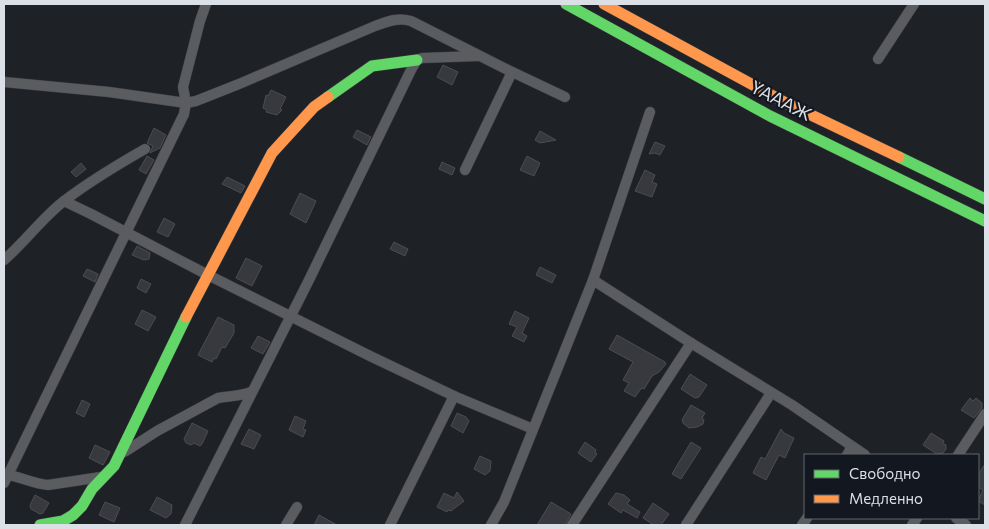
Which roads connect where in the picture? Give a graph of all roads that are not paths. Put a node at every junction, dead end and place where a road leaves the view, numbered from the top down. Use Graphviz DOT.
graph roads {
  1 [pos="206,4"];
  2 [pos="566,4"];
  3 [pos="604,4"];
  4 [pos="914,4"];
  5 [pos="481,56"];
  6 [pos="878,59"];
  7 [pos="417,60"];
  8 [pos="512,72"];
  9 [pos="4,82"];
  10 [pos="565,97"];
  11 [pos="186,103"];
  12 [pos="650,112"];
  13 [pos="145,149"];
  14 [pos="465,170"];
  15 [pos="985,199"];
  16 [pos="64,202"];
  17 [pos="985,221"];
  18 [pos="125,232"];
  19 [pos="4,260"];
  20 [pos="208,275"];
  21 [pos="592,280"];
  22 [pos="290,315"];
  23 [pos="691,343"];
  24 [pos="251,392"];
  25 [pos="771,393"];
  26 [pos="454,396"];
  27 [pos="985,414"];
  28 [pos="533,429"];
  29 [pos="850,451"];
  30 [pos="121,453"];
  31 [pos="959,454"];
  32 [pos="5,477"];
  33 [pos="102,477"];
  34 [pos="297,506"];
  35 [pos="40,525"];
  36 [pos="185,525"];
  37 [pos="286,525"];
  38 [pos="390,525"];
  39 [pos="491,525"];
  40 [pos="572,525"];
  41 [pos="686,525"];
  1 -- 11 [label="street"];
  2 -- 17 [label="main road, ҮАААЖ"];
  3 -- 15 [label="main road, ҮАААЖ"];
  4 -- 6 [label="street"];
  5 -- 7 [label="street"];
  5 -- 8 [label="street"];
  5 -- 11 [label="street"];
  7 -- 20 [label="main road"];
  7 -- 22 [label="street"];
  8 -- 10 [label="street"];
  8 -- 14 [label="street"];
  9 -- 11 [label="street"];
  11 -- 18 [label="street"];
  12 -- 21 [label="street"];
  13 -- 16 [label="street"];
  16 -- 18 [label="street"];
  16 -- 19 [label="street"];
  18 -- 20 [label="street"];
  18 -- 32 [label="street"];
  20 -- 22 [label="street"];
  20 -- 30 [label="main road"];
  21 -- 23 [label="street"];
  21 -- 28 [label="street"];
  22 -- 24 [label="street"];
  22 -- 26 [label="street"];
  23 -- 25 [label="street"];
  23 -- 40 [label="street"];
  24 -- 30 [label="street"];
  24 -- 36 [label="street"];
  25 -- 29 [label="street"];
  25 -- 41 [label="street"];
  26 -- 28 [label="street"];
  26 -- 38 [label="street"];
  27 -- 31 [label="street"];
  28 -- 39 [label="street"];
  30 -- 33 [label="main road"];
  32 -- 33 [label="street"];
  33 -- 35 [label="main road"];
  34 -- 37 [label="street"];
}
